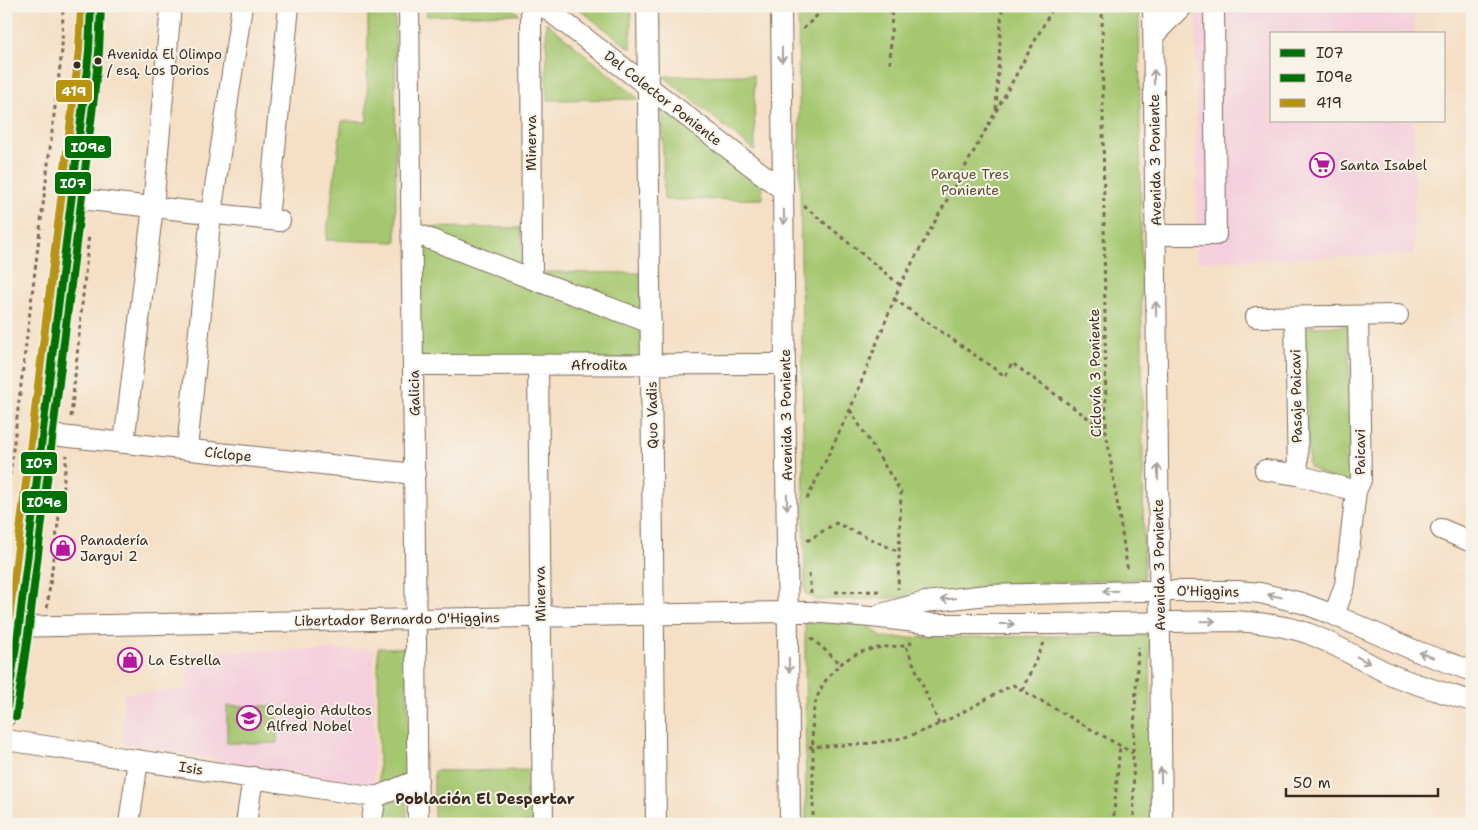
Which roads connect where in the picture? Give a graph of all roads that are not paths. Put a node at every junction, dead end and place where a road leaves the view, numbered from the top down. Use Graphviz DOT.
graph roads {
  1 [pos="91,6"];
  2 [pos="171,6"];
  3 [pos="242,6"];
  4 [pos="289,6"];
  5 [pos="409,6"];
  6 [pos="531,6"];
  7 [pos="543,6"];
  8 [pos="647,6"];
  9 [pos="781,6"];
  10 [pos="1153,6"];
  11 [pos="1182,6"];
  12 [pos="1214,6"];
  13 [pos="1154,36"];
  14 [pos="648,86"];
  15 [pos="784,190"];
  16 [pos="71,198"];
  17 [pos="153,207"];
  18 [pos="212,214"];
  19 [pos="412,232"];
  20 [pos="1156,235"];
  21 [pos="532,279"];
  22 [pos="1398,315"];
  23 [pos="1358,316"];
  24 [pos="1256,317"];
  25 [pos="1295,318"];
  26 [pos="650,323"];
  27 [pos="651,364"];
  28 [pos="785,364"];
  29 [pos="413,365"];
  30 [pos="538,365"];
  31 [pos="42,434"];
  32 [pos="124,443"];
  33 [pos="187,449"];
  34 [pos="1265,470"];
  35 [pos="414,474"];
  36 [pos="1298,475"];
  37 [pos="1356,491"];
  38 [pos="1441,529"];
  39 [pos="1472,542"];
  40 [pos="1149,591"];
  41 [pos="788,612"];
  42 [pos="654,614"];
  43 [pos="1334,615"];
  44 [pos="541,616"];
  45 [pos="871,617"];
  46 [pos="416,618"];
  47 [pos="1159,622"];
  48 [pos="12,626"];
  49 [pos="1472,671"];
  50 [pos="1472,701"];
  51 [pos="6,716"];
  52 [pos="6,740"];
  53 [pos="138,760"];
  54 [pos="253,778"];
  55 [pos="418,780"];
  56 [pos="376,797"];
  57 [pos="129,824"];
  58 [pos="246,824"];
  59 [pos="371,824"];
  60 [pos="418,824"];
  61 [pos="543,824"];
  62 [pos="656,824"];
  63 [pos="790,824"];
  64 [pos="1162,824"];
  1 -- 16 [label="street"];
  2 -- 17 [label="street"];
  3 -- 18 [label="street"];
  4 -- 18 [label="street"];
  5 -- 19 [label="street, Galicia"];
  6 -- 21 [label="street, Minerva"];
  7 -- 14 [label="street, Del Colector Poniente"];
  8 -- 14 [label="street, Quo Vadis"];
  9 -- 15 [label="street, Avenida 3 Poniente, one-way"];
  10 -- 13 [label="street, Avenida 3 Poniente"];
  11 -- 13 [label="street"];
  12 -- 20 [label="street"];
  20 -- 13 [label="street, Avenida 3 Poniente, one-way"];
  14 -- 15 [label="street, Del Colector Poniente"];
  14 -- 26 [label="street, Quo Vadis"];
  15 -- 28 [label="street, Avenida 3 Poniente, one-way"];
  16 -- 17 [label="street"];
  16 -- 31 [label="street"];
  17 -- 18 [label="street"];
  17 -- 32 [label="street"];
  18 -- 33 [label="street"];
  19 -- 21 [label="street"];
  19 -- 29 [label="street, Galicia"];
  40 -- 20 [label="street, Avenida 3 Poniente, one-way"];
  21 -- 26 [label="street"];
  22 -- 23 [label="street"];
  23 -- 25 [label="street"];
  23 -- 37 [label="street, Paicavi"];
  24 -- 25 [label="street"];
  25 -- 36 [label="street, Pasaje Paicavi"];
  26 -- 27 [label="street, Quo Vadis"];
  27 -- 28 [label="street, Afrodita"];
  27 -- 30 [label="street, Afrodita"];
  27 -- 42 [label="street, Quo Vadis"];
  28 -- 41 [label="street, Avenida 3 Poniente, one-way"];
  29 -- 30 [label="street, Afrodita"];
  29 -- 35 [label="street, Galicia"];
  30 -- 44 [label="street, Minerva"];
  31 -- 32 [label="street, Cíclope"];
  31 -- 48 [label="street"];
  32 -- 33 [label="street, Cíclope"];
  33 -- 35 [label="street, Cíclope"];
  34 -- 36 [label="street"];
  35 -- 46 [label="street, Galicia"];
  36 -- 37 [label="street"];
  37 -- 43 [label="street, Paicavi"];
  38 -- 39 [label="street"];
  43 -- 40 [label="street, O'Higgins, one-way"];
  40 -- 45 [label="street, O'Higgins, one-way"];
  40 -- 47 [label="street, Avenida 3 Poniente"];
  41 -- 42 [label="street, Libertador Bernardo O'Higgins"];
  41 -- 45 [label="street, O'Higgins"];
  41 -- 63 [label="street, Avenida 3 Poniente, one-way"];
  42 -- 44 [label="street, Libertador Bernardo O'Higgins"];
  42 -- 62 [label="street, Quo Vadis"];
  49 -- 43 [label="street, O'Higgins, one-way"];
  44 -- 46 [label="street, Libertador Bernardo O'Higgins"];
  44 -- 61 [label="street, Minerva"];
  45 -- 47 [label="street, O'Higgins, one-way"];
  46 -- 48 [label="street, Libertador Bernardo O'Higgins"];
  46 -- 55 [label="street, Galicia"];
  47 -- 50 [label="street, O'Higgins, one-way"];
  64 -- 47 [label="street, Avenida 3 Poniente, one-way"];
  48 -- 51 [label="street"];
  52 -- 53 [label="street, Isis"];
  53 -- 54 [label="street, Isis"];
  53 -- 57 [label="street"];
  54 -- 56 [label="street, Isis"];
  54 -- 58 [label="street"];
  55 -- 56 [label="street"];
  55 -- 60 [label="street, Galicia"];
  56 -- 59 [label="street"];
}
